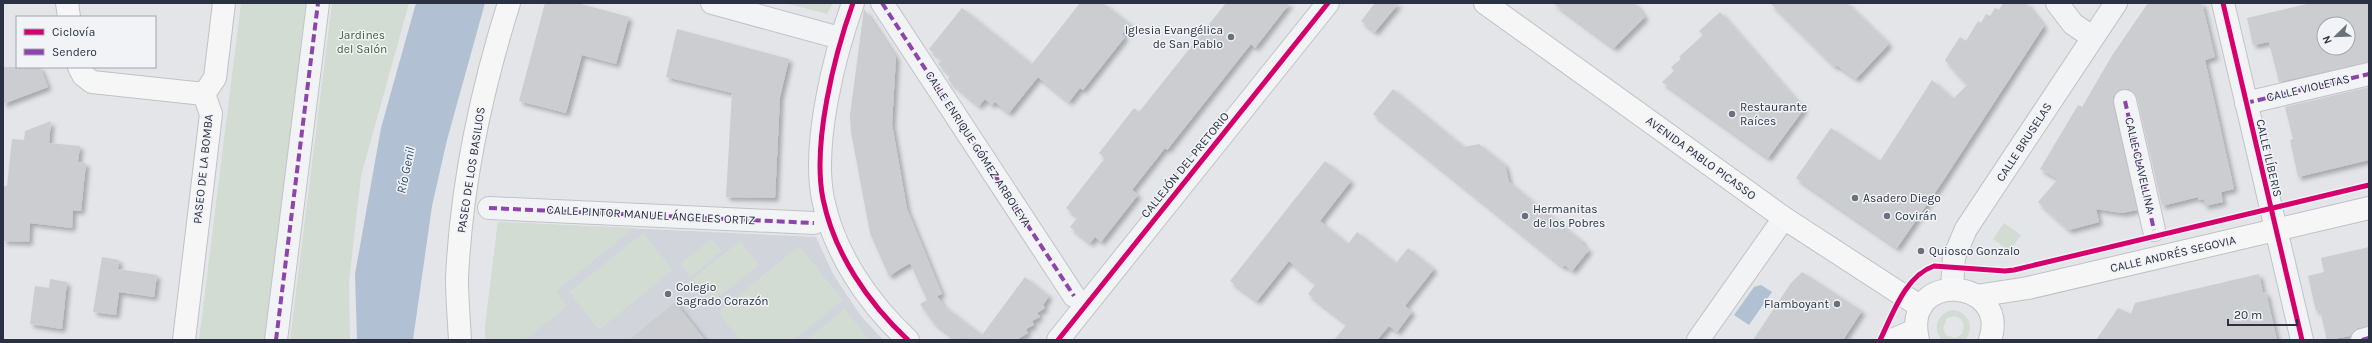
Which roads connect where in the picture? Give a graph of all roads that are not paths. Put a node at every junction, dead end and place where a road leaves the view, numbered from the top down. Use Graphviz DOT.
graph roads {
  1 [pos="66,3"];
  2 [pos="224,3"];
  3 [pos="318,3"];
  4 [pos="510,3"];
  5 [pos="712,3"];
  6 [pos="853,3"];
  7 [pos="882,3"];
  8 [pos="1328,3"];
  9 [pos="1485,3"];
  10 [pos="2057,3"];
  11 [pos="2116,3"];
  12 [pos="2223,3"];
  13 [pos="69,16"];
  14 [pos="2092,37"];
  15 [pos="840,38"];
  16 [pos="80,68"];
  17 [pos="2369,74"];
  18 [pos="204,94"];
  19 [pos="2125,101"];
  20 [pos="2246,103"];
  21 [pos="488,208"];
  22 [pos="2369,208"];
  23 [pos="1784,218"];
  24 [pos="814,223"];
  25 [pos="2154,230"];
  26 [pos="2276,230"];
  27 [pos="1952,288"];
  28 [pos="1074,296"];
  29 [pos="1976,296"];
  30 [pos="1921,307"];
  31 [pos="1917,335"];
  32 [pos="2369,338"];
  33 [pos="1991,339"];
  34 [pos="184,340"];
  35 [pos="276,340"];
  36 [pos="460,340"];
  37 [pos="908,340"];
  38 [pos="1058,340"];
  39 [pos="1698,340"];
  40 [pos="1892,340"];
  41 [pos="2302,340"];
  42 [pos="2362,340"];
  1 -- 13 [label="main road"];
  2 -- 18 [label="main road"];
  3 -- 35 [label="street"];
  4 -- 36 [label="main road, PASEO DE LOS BASILIOS"];
  5 -- 15 [label="street"];
  6 -- 15 [label="street"];
  7 -- 28 [label="street, CALLE ENRIQUE GÓMEZ ARBOLEYA"];
  8 -- 38 [label="street, CALLEJÓN DEL PRETORIO"];
  9 -- 23 [label="main road, AVENIDA PABLO PICASSO"];
  10 -- 14 [label="street"];
  11 -- 14 [label="street, CALLE BRUSELAS"];
  12 -- 20 [label="street, CALLE ILÍBERIS"];
  14 -- 27 [label="street, CALLE BRUSELAS"];
  15 -- 37 [label="street"];
  16 -- 18 [label="main road"];
  17 -- 20 [label="street, CALLE VIOLETAS"];
  18 -- 34 [label="main road, PASEO DE LA BOMBA"];
  19 -- 25 [label="street, CALLE CLAVELLINA"];
  20 -- 26 [label="street, CALLE ILÍBERIS"];
  21 -- 24 [label="street, CALLE PINTOR MANUEL ÁNGELES ORTIZ"];
  22 -- 26 [label="main road, CALLE ANDRÉS SEGOVIA"];
  23 -- 30 [label="main road, AVENIDA PABLO PICASSO"];
  23 -- 39 [label="street"];
  26 -- 29 [label="main road, CALLE ANDRÉS SEGOVIA"];
  26 -- 41 [label="street, CALLE ILÍBERIS"];
  27 -- 29 [label="main road"];
  27 -- 30 [label="main road"];
  29 -- 33 [label="main road"];
  30 -- 31 [label="main road"];
  31 -- 40 [label="main road"];
  32 -- 42 [label="street"];
}
